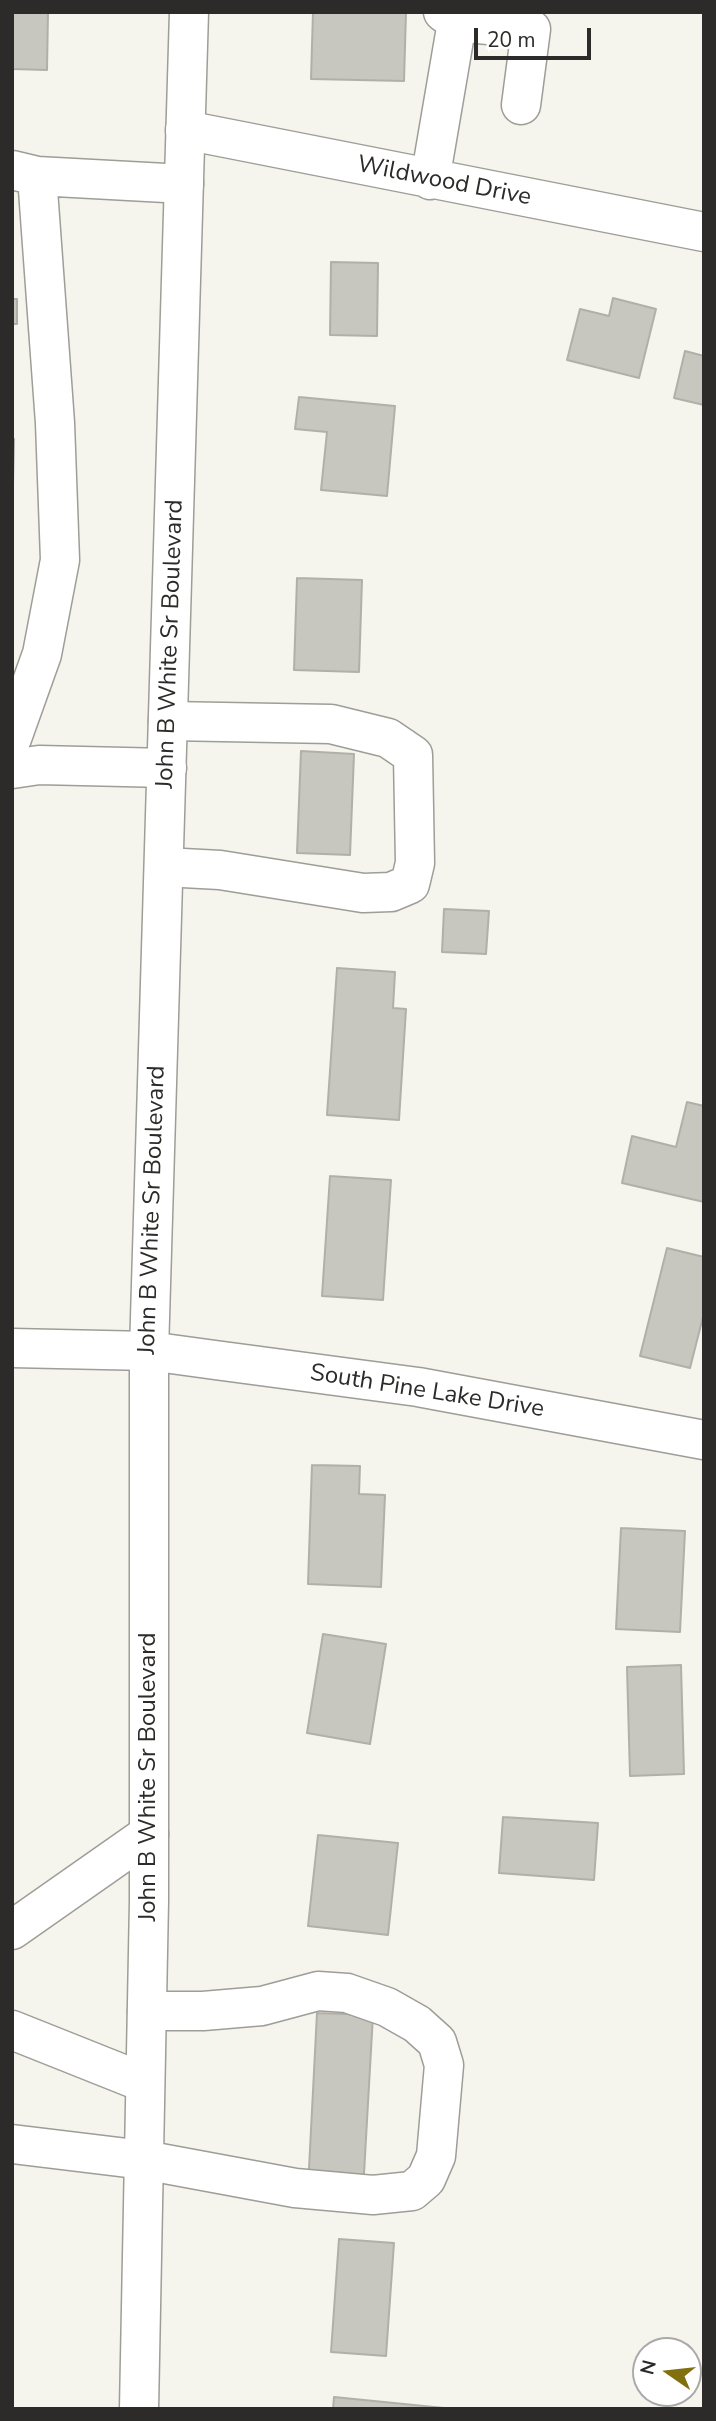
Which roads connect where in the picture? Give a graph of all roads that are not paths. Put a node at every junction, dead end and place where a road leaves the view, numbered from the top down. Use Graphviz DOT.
graph roads {
  1 [pos="189,12"];
  2 [pos="450,17"];
  3 [pos="521,105"];
  4 [pos="185,130"];
  5 [pos="25,173"];
  6 [pos="430,180"];
  7 [pos="184,184"];
  8 [pos="704,232"];
  9 [pos="168,720"];
  10 [pos="12,738"];
  11 [pos="167,768"];
  12 [pos="12,769"];
  13 [pos="164,867"];
  14 [pos="12,1348"];
  15 [pos="149,1351"];
  16 [pos="704,1440"];
  17 [pos="149,1834"];
  18 [pos="12,1930"];
  19 [pos="147,2011"];
  20 [pos="12,2029"];
  21 [pos="145,2083"];
  22 [pos="12,2144"];
  23 [pos="144,2160"];
  24 [pos="139,2409"];
  1 -- 4 [label="main road, John B White Sr Boulevard"];
  2 -- 3 [label="main road"];
  2 -- 6 [label="main road"];
  4 -- 6 [label="main road, Wildwood Drive"];
  4 -- 7 [label="main road, John B White Sr Boulevard"];
  5 -- 7 [label="main road"];
  5 -- 10 [label="main road"];
  6 -- 8 [label="main road, Wildwood Drive"];
  7 -- 9 [label="main road, John B White Sr Boulevard"];
  9 -- 11 [label="main road, John B White Sr Boulevard"];
  9 -- 13 [label="main road"];
  11 -- 12 [label="main road"];
  11 -- 13 [label="main road, John B White Sr Boulevard"];
  13 -- 15 [label="main road, John B White Sr Boulevard"];
  14 -- 15 [label="main road, South Pine Lake Drive"];
  15 -- 16 [label="main road, South Pine Lake Drive"];
  15 -- 17 [label="main road, John B White Sr Boulevard"];
  17 -- 18 [label="main road"];
  17 -- 19 [label="main road, John B White Sr Boulevard"];
  19 -- 21 [label="main road, John B White Sr Boulevard"];
  19 -- 23 [label="main road"];
  20 -- 21 [label="main road"];
  21 -- 23 [label="main road, John B White Sr Boulevard"];
  22 -- 23 [label="main road"];
  23 -- 24 [label="main road, John B White Sr Boulevard"];
}
